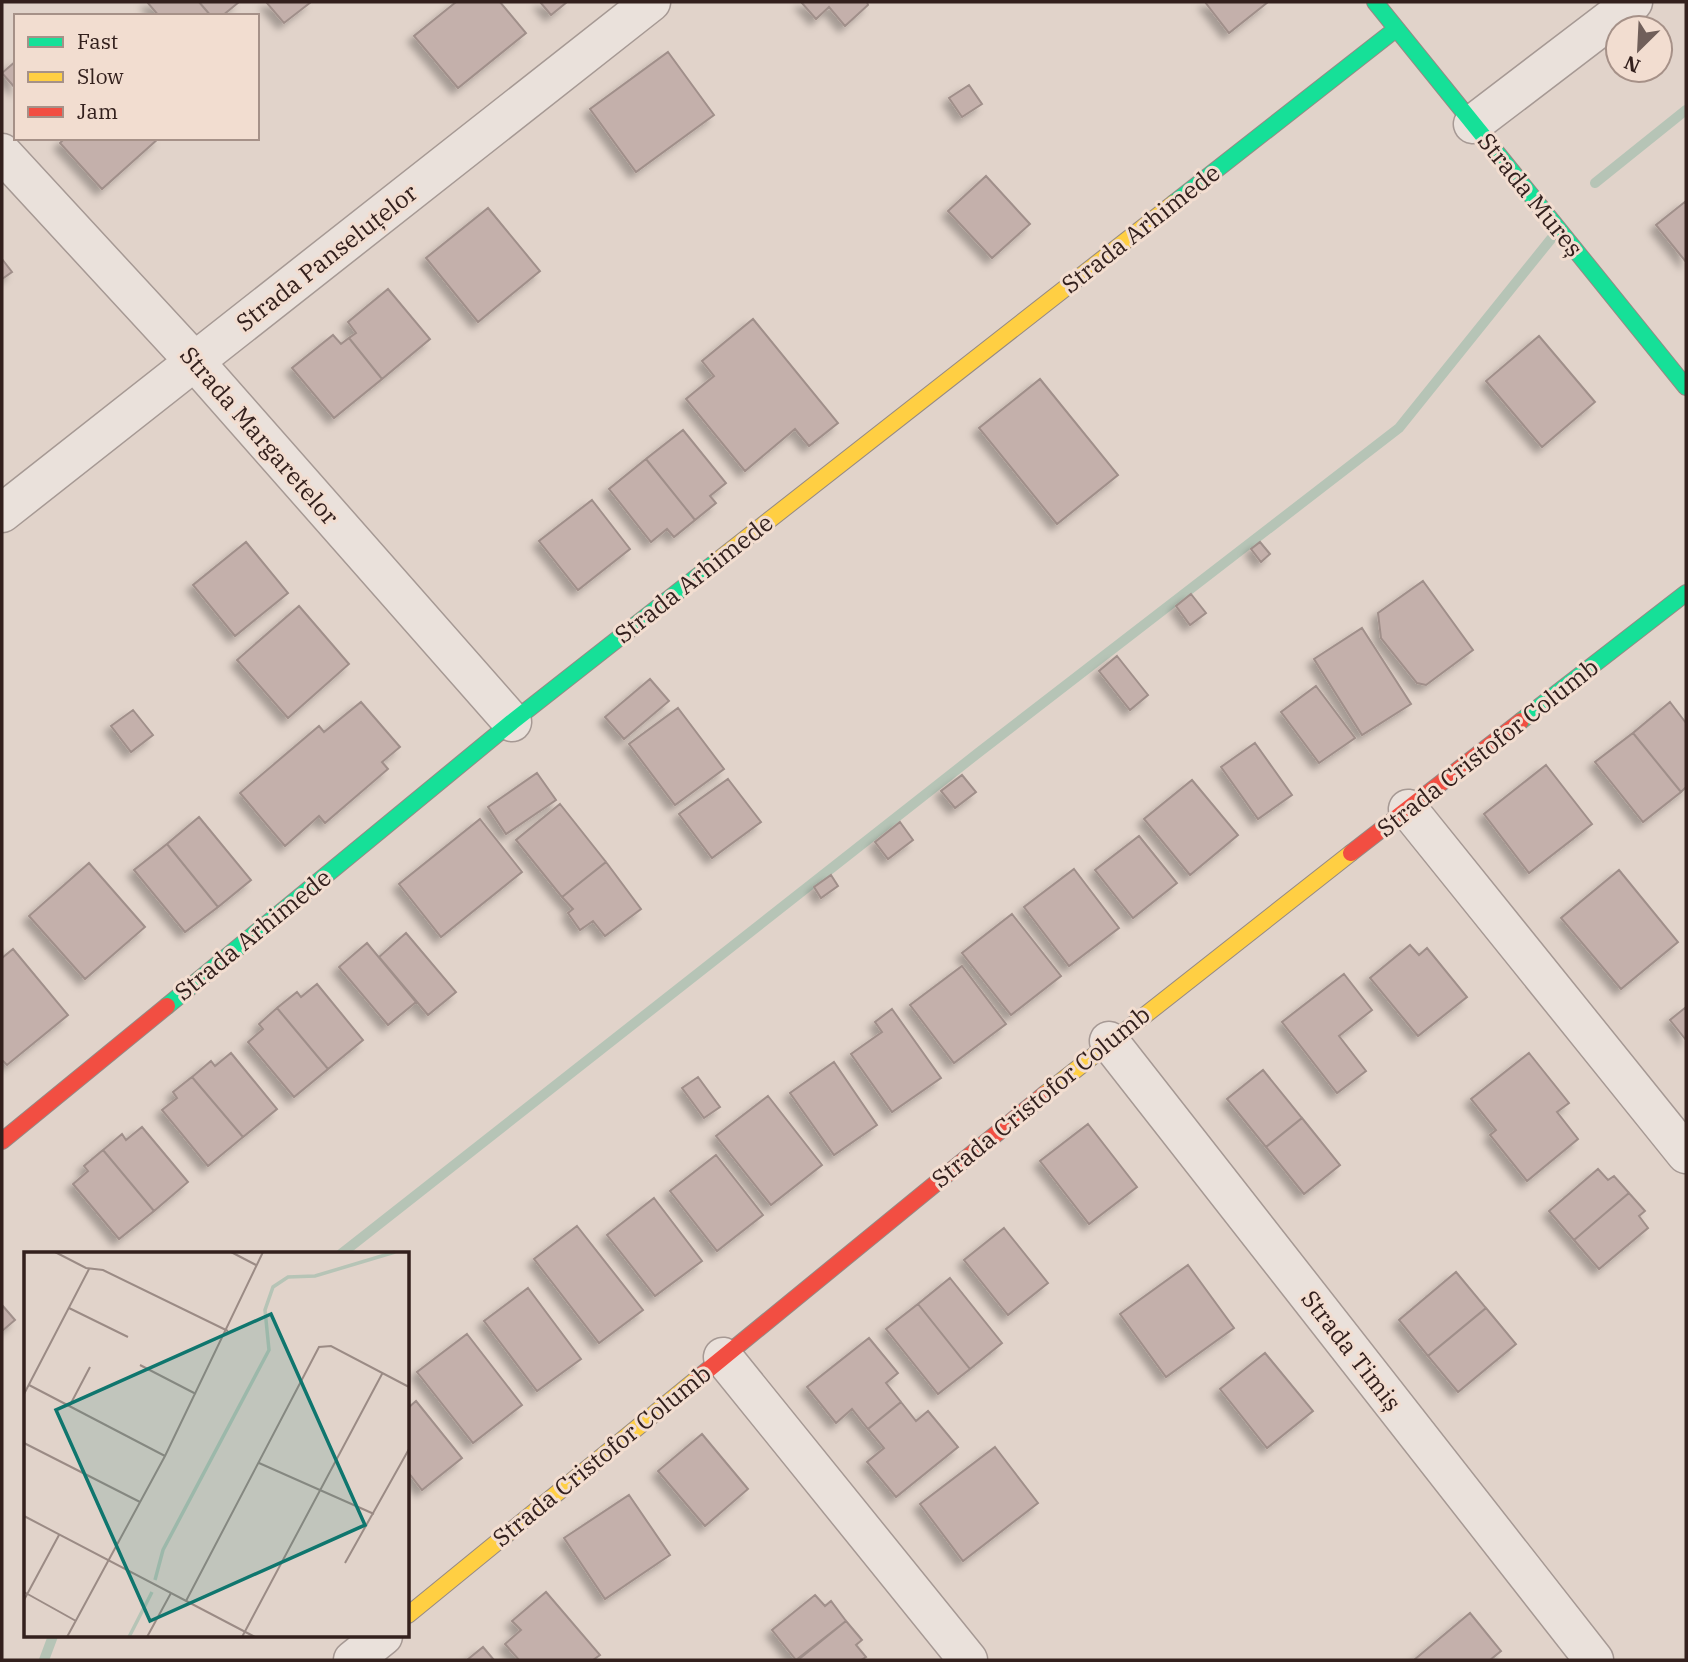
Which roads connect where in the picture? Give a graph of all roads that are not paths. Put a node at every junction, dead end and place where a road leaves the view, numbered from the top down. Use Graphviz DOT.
graph roads {
  1 [pos="650,2"];
  2 [pos="1375,2"];
  3 [pos="1633,2"];
  4 [pos="1396,29"];
  5 [pos="1473,124"];
  6 [pos="2,153"];
  7 [pos="195,362"];
  8 [pos="1686,387"];
  9 [pos="2,513"];
  10 [pos="1686,593"];
  11 [pos="512,722"];
  12 [pos="1408,809"];
  13 [pos="1109,1041"];
  14 [pos="2,1141"];
  15 [pos="1686,1154"];
  16 [pos="723,1357"];
  17 [pos="410,1613"];
  18 [pos="380,1638"];
  19 [pos="353,1660"];
  20 [pos="968,1660"];
  21 [pos="1594,1660"];
  1 -- 7 [label="street, Strada Panseluțelor"];
  2 -- 4 [label="street, Strada Mureș"];
  3 -- 5 [label="street"];
  4 -- 5 [label="street, Strada Mureș"];
  4 -- 11 [label="street, Strada Arhimede"];
  5 -- 8 [label="street, Strada Mureș"];
  6 -- 7 [label="street, Strada Margaretelor"];
  7 -- 9 [label="street, Strada Panseluțelor"];
  7 -- 11 [label="street, Strada Margaretelor"];
  10 -- 12 [label="street, Strada Cristofor Columb"];
  11 -- 14 [label="street, Strada Arhimede"];
  12 -- 13 [label="street, Strada Cristofor Columb"];
  12 -- 15 [label="street"];
  13 -- 16 [label="street, Strada Cristofor Columb"];
  13 -- 21 [label="street, Strada Timiș"];
  16 -- 17 [label="street, Strada Cristofor Columb"];
  16 -- 20 [label="street"];
  18 -- 19 [label="street"];
}
